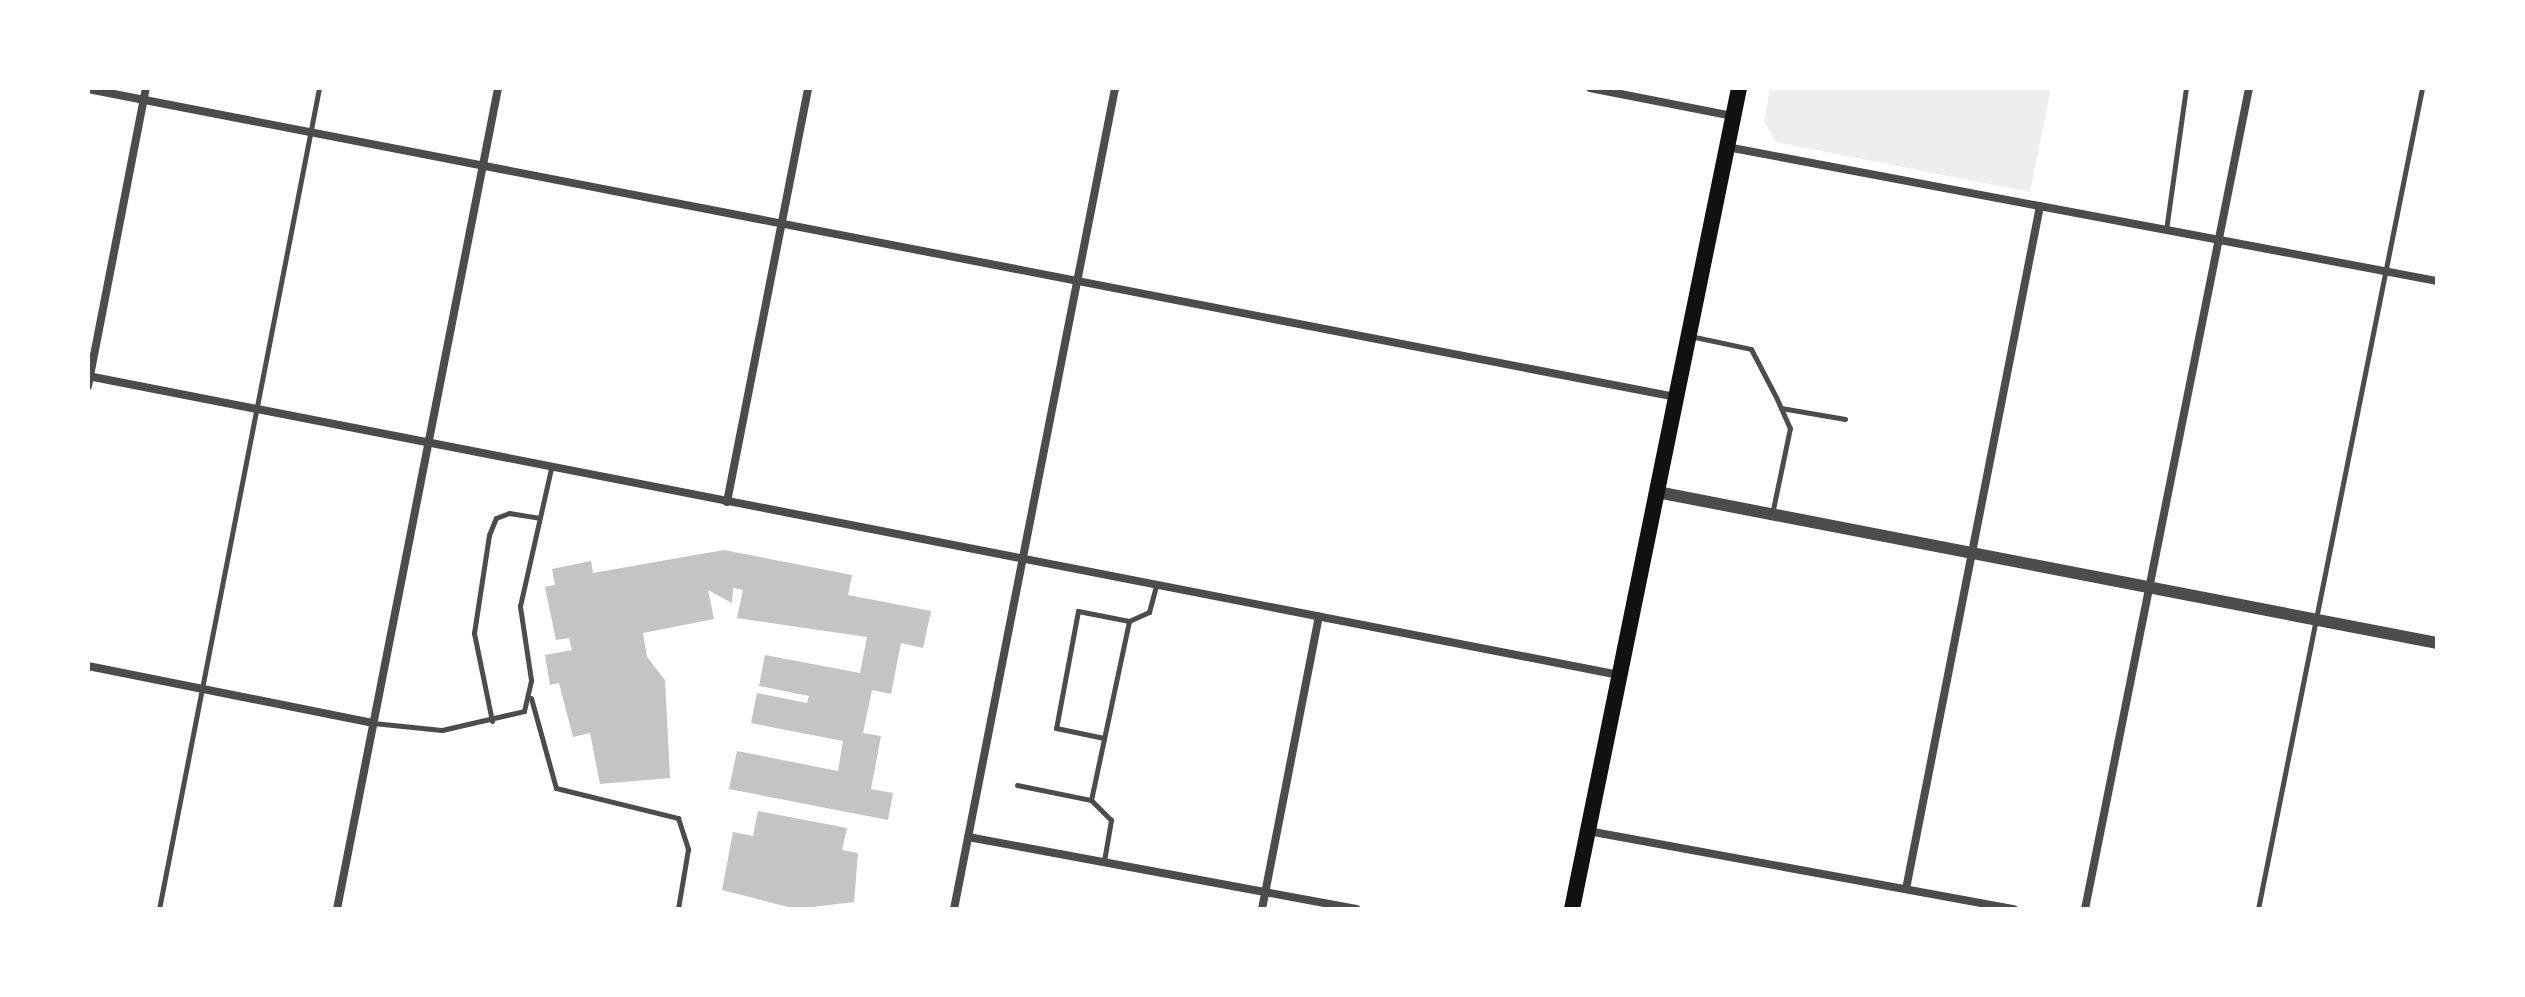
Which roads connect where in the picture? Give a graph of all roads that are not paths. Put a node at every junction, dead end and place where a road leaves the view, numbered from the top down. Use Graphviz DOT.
graph roads {
  1 [pos="146,88"];
  2 [pos="319,88"];
  3 [pos="498,88"];
  4 [pos="808,88"];
  5 [pos="1115,88"];
  6 [pos="1590,88"];
  7 [pos="1739,88"];
  8 [pos="2186,88"];
  9 [pos="2249,88"];
  10 [pos="2422,88"];
  11 [pos="88,89"];
  12 [pos="144,99"];
  13 [pos="1733,116"];
  14 [pos="311,132"];
  15 [pos="1727,147"];
  16 [pos="483,165"];
  17 [pos="2040,206"];
  18 [pos="781,223"];
  19 [pos="2166,230"];
  20 [pos="2218,240"];
  21 [pos="2387,271"];
  22 [pos="1078,281"];
  23 [pos="2437,281"];
  24 [pos="1689,336"];
  25 [pos="89,380"];
  26 [pos="1676,397"];
  27 [pos="1781,408"];
  28 [pos="259,410"];
  29 [pos="1845,419"];
  30 [pos="433,444"];
  31 [pos="551,468"];
  32 [pos="1657,492"];
  33 [pos="727,502"];
  34 [pos="1772,515"];
  35 [pos="540,518"];
  36 [pos="1973,554"];
  37 [pos="1023,560"];
  38 [pos="1156,586"];
  39 [pos="2146,589"];
  40 [pos="1319,617"];
  41 [pos="1129,621"];
  42 [pos="2319,621"];
  43 [pos="2437,643"];
  44 [pos="88,666"];
  45 [pos="1620,675"];
  46 [pos="203,689"];
  47 [pos="530,697"];
  48 [pos="492,721"];
  49 [pos="372,723"];
  50 [pos="1104,738"];
  51 [pos="1017,785"];
  52 [pos="1091,800"];
  53 [pos="1588,831"];
  54 [pos="968,837"];
  55 [pos="1104,862"];
  56 [pos="1906,889"];
  57 [pos="1266,892"];
  58 [pos="159,909"];
  59 [pos="337,909"];
  60 [pos="678,909"];
  61 [pos="954,909"];
  62 [pos="1262,909"];
  63 [pos="1356,909"];
  64 [pos="1572,909"];
  65 [pos="2014,909"];
  66 [pos="2085,909"];
  67 [pos="2258,909"];
  1 -- 12 [label="street"];
  2 -- 14 [label="lane"];
  3 -- 16 [label="street"];
  4 -- 18 [label="street"];
  5 -- 22 [label="street"];
  6 -- 13 [label="street"];
  7 -- 13 [label="main road"];
  8 -- 19 [label="lane"];
  9 -- 20 [label="street"];
  10 -- 21 [label="lane"];
  11 -- 12 [label="street"];
  12 -- 14 [label="street"];
  12 -- 25 [label="street"];
  13 -- 15 [label="main road"];
  14 -- 16 [label="street"];
  14 -- 28 [label="lane"];
  15 -- 17 [label="street"];
  15 -- 24 [label="main road"];
  16 -- 18 [label="street"];
  16 -- 30 [label="street"];
  17 -- 19 [label="street"];
  17 -- 36 [label="street"];
  18 -- 22 [label="street"];
  18 -- 33 [label="street"];
  19 -- 20 [label="street"];
  20 -- 21 [label="street"];
  20 -- 39 [label="street"];
  21 -- 23 [label="street"];
  21 -- 42 [label="lane"];
  22 -- 26 [label="street"];
  22 -- 37 [label="street"];
  24 -- 26 [label="main road"];
  24 -- 27 [label="lane"];
  25 -- 28 [label="street"];
  26 -- 32 [label="main road"];
  27 -- 29 [label="lane"];
  27 -- 34 [label="lane"];
  28 -- 30 [label="street"];
  28 -- 46 [label="lane"];
  30 -- 31 [label="street"];
  30 -- 49 [label="street"];
  31 -- 33 [label="street"];
  31 -- 35 [label="lane"];
  32 -- 34 [label="street"];
  32 -- 45 [label="main road"];
  33 -- 37 [label="street"];
  34 -- 36 [label="street"];
  35 -- 47 [label="lane"];
  35 -- 48 [label="lane"];
  36 -- 39 [label="street"];
  36 -- 56 [label="street"];
  37 -- 38 [label="street"];
  37 -- 54 [label="street"];
  38 -- 40 [label="street"];
  38 -- 41 [label="lane"];
  39 -- 42 [label="street"];
  39 -- 66 [label="street"];
  40 -- 45 [label="street"];
  40 -- 57 [label="street"];
  41 -- 50 [label="lane"];
  41 -- 50 [label="lane"];
  42 -- 43 [label="street"];
  42 -- 67 [label="lane"];
  44 -- 46 [label="street"];
  45 -- 53 [label="main road"];
  46 -- 49 [label="street"];
  46 -- 58 [label="lane"];
  47 -- 48 [label="lane"];
  47 -- 60 [label="lane"];
  48 -- 49 [label="lane"];
  49 -- 59 [label="street"];
  50 -- 52 [label="lane"];
  51 -- 52 [label="lane"];
  52 -- 55 [label="lane"];
  53 -- 56 [label="street"];
  53 -- 64 [label="main road"];
  54 -- 55 [label="street"];
  54 -- 61 [label="street"];
  55 -- 57 [label="street"];
  56 -- 65 [label="street"];
  57 -- 62 [label="street"];
  57 -- 63 [label="street"];
}
